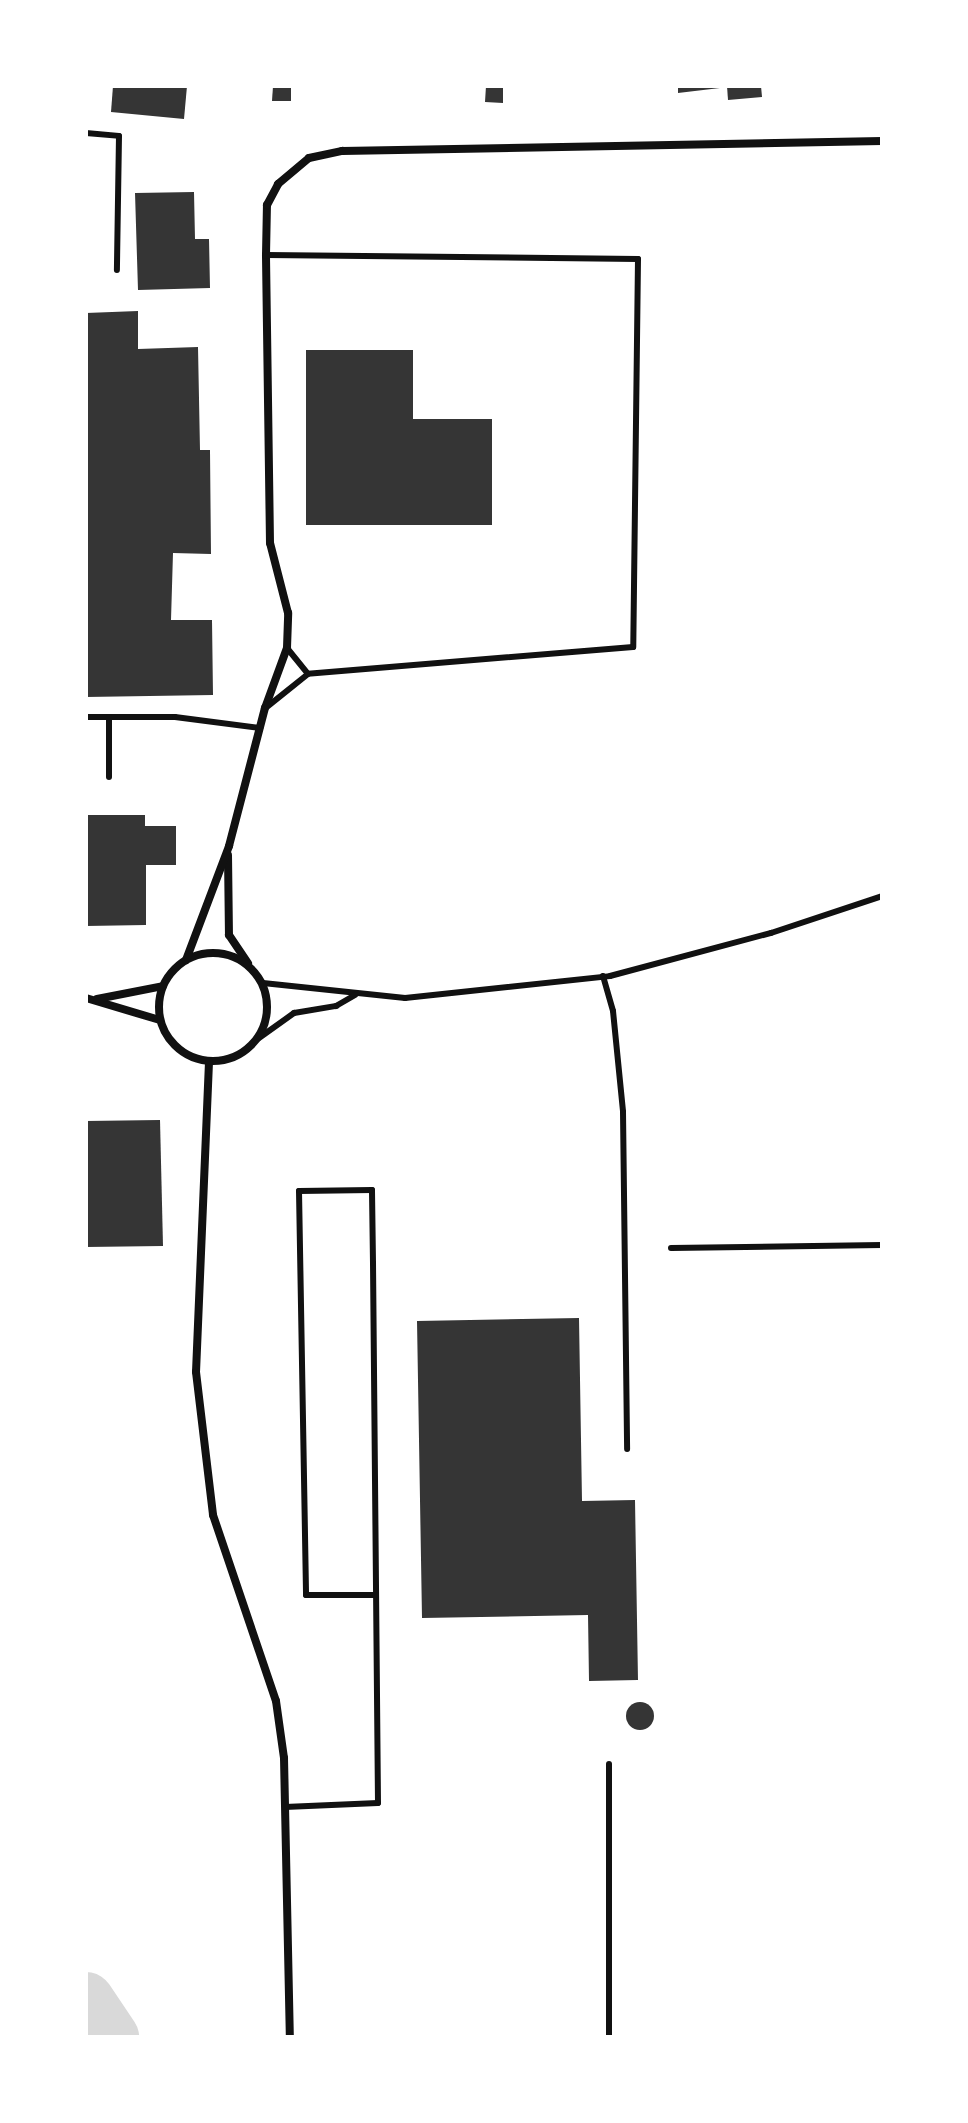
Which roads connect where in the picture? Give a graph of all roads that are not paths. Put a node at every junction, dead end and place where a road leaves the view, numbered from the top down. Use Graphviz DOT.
graph roads {
  1 [pos="86,133"];
  2 [pos="882,141"];
  3 [pos="266,255"];
  4 [pos="117,270"];
  5 [pos="287,648"];
  6 [pos="308,674"];
  7 [pos="265,708"];
  8 [pos="86,717"];
  9 [pos="109,717"];
  10 [pos="260,728"];
  11 [pos="109,777"];
  12 [pos="229,846"];
  13 [pos="882,896"];
  14 [pos="186,960"];
  15 [pos="252,968"];
  16 [pos="603,976"];
  17 [pos="263,983"];
  18 [pos="163,986"];
  19 [pos="355,995"];
  20 [pos="86,998"];
  21 [pos="96,999"];
  22 [pos="160,1020"];
  23 [pos="259,1038"];
  24 [pos="209,1062"];
  25 [pos="882,1245"];
  26 [pos="671,1248"];
  27 [pos="627,1449"];
  28 [pos="376,1595"];
  29 [pos="609,1764"];
  30 [pos="285,1807"];
  31 [pos="290,2037"];
  32 [pos="609,2037"];
  1 -- 4 [label="lane"];
  2 -- 3 [label="street"];
  3 -- 5 [label="street"];
  3 -- 6 [label="lane"];
  5 -- 6 [label="lane"];
  5 -- 7 [label="street"];
  6 -- 7 [label="lane"];
  7 -- 10 [label="street"];
  8 -- 9 [label="lane"];
  9 -- 10 [label="lane"];
  9 -- 11 [label="lane"];
  10 -- 12 [label="street"];
  12 -- 14 [label="street"];
  12 -- 15 [label="street"];
  13 -- 16 [label="lane"];
  14 -- 15 [label="street"];
  14 -- 18 [label="street"];
  15 -- 17 [label="street"];
  16 -- 19 [label="lane"];
  16 -- 27 [label="lane"];
  17 -- 19 [label="lane"];
  17 -- 23 [label="street"];
  18 -- 21 [label="street"];
  18 -- 22 [label="street"];
  19 -- 23 [label="lane"];
  20 -- 21 [label="street"];
  21 -- 22 [label="street"];
  22 -- 24 [label="street"];
  23 -- 24 [label="street"];
  24 -- 30 [label="street"];
  25 -- 26 [label="lane"];
  28 -- 28 [label="lane"];
  28 -- 30 [label="lane"];
  29 -- 32 [label="lane"];
  30 -- 31 [label="street"];
}
